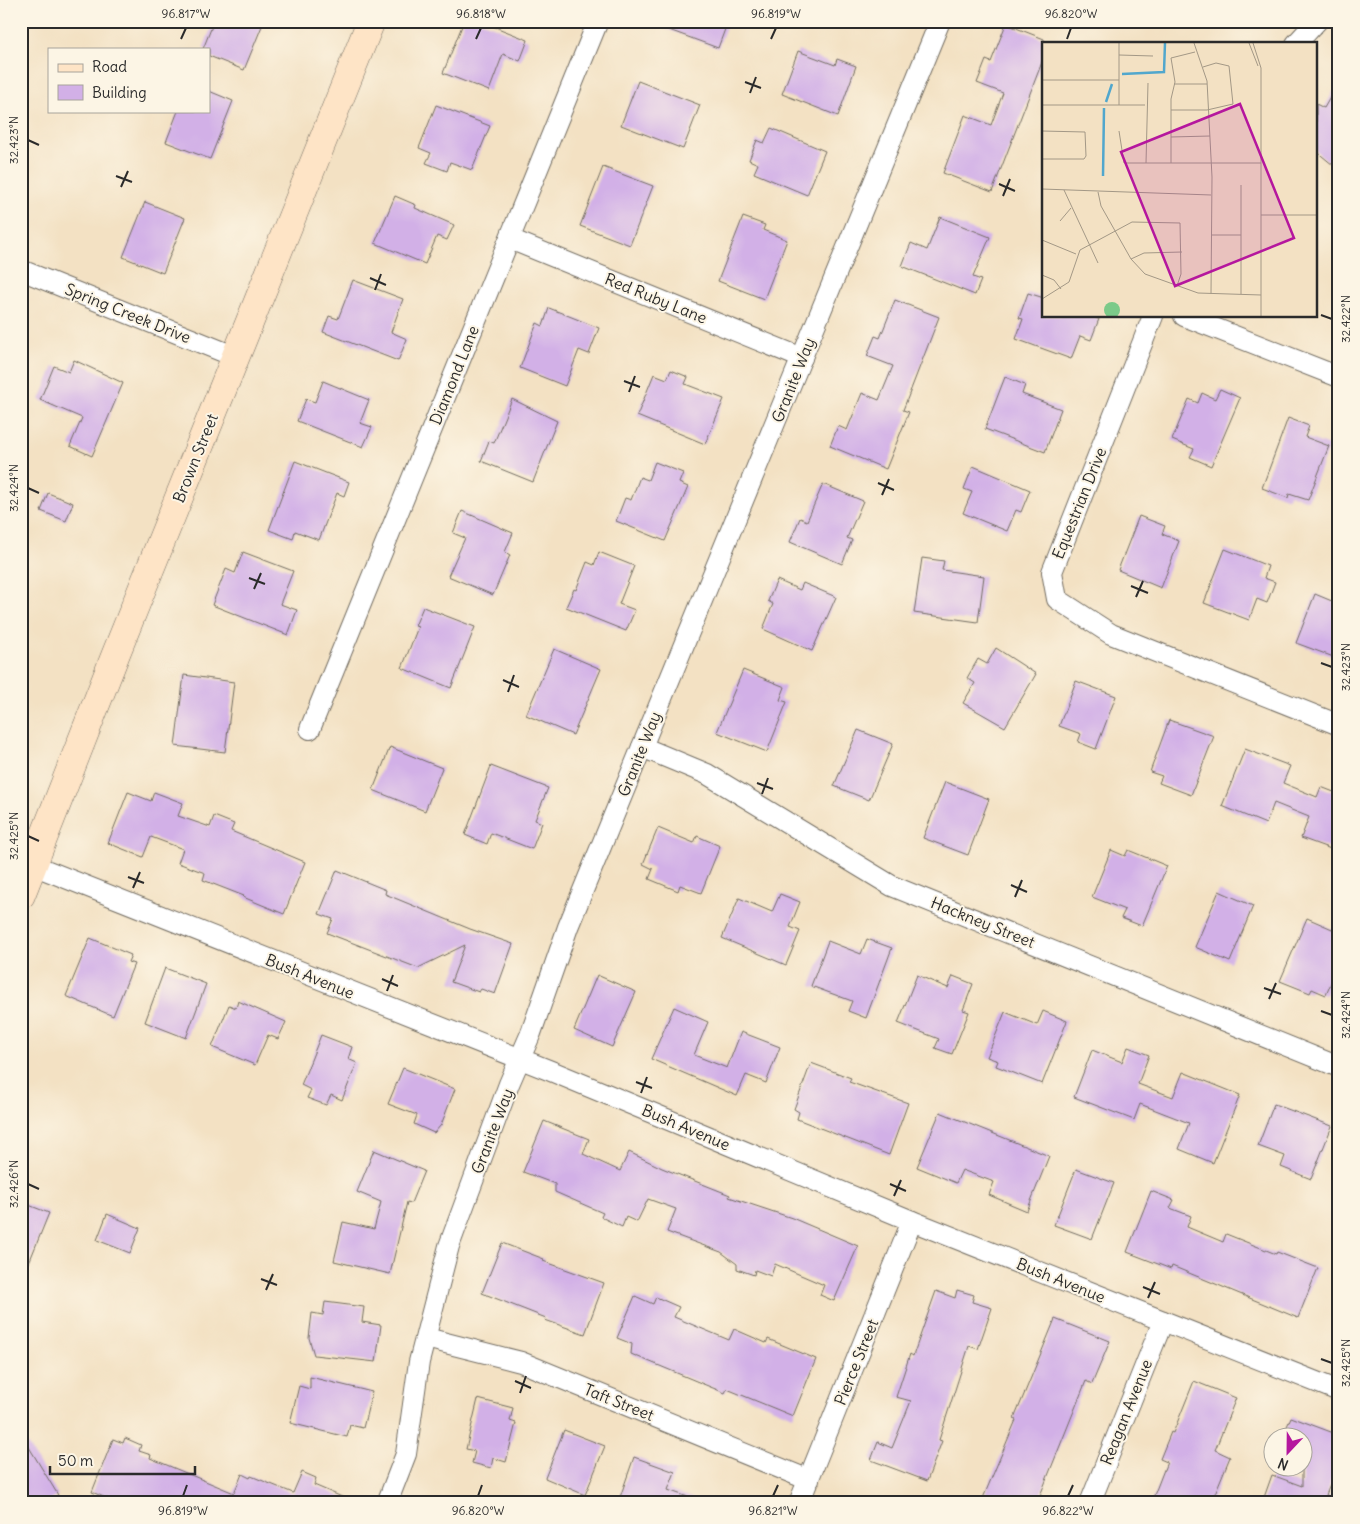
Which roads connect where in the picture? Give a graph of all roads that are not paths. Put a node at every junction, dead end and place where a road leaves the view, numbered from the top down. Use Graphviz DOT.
graph roads {
  1 [pos="371,21"];
  2 [pos="598,21"];
  3 [pos="940,21"];
  4 [pos="1317,21"];
  5 [pos="1298,42"];
  6 [pos="510,239"];
  7 [pos="21,270"];
  8 [pos="1152,318"];
  9 [pos="1189,318"];
  10 [pos="236,357"];
  11 [pos="802,358"];
  12 [pos="1339,377"];
  13 [pos="1339,725"];
  14 [pos="310,730"];
  15 [pos="642,748"];
  16 [pos="33,865"];
  17 [pos="21,894"];
  18 [pos="520,1059"];
  19 [pos="1339,1067"];
  20 [pos="912,1221"];
  21 [pos="1163,1321"];
  22 [pos="426,1338"];
  23 [pos="1339,1391"];
  24 [pos="809,1480"];
  25 [pos="388,1503"];
  26 [pos="799,1503"];
  27 [pos="1090,1503"];
  1 -- 10 [label="main road, Brown Street"];
  2 -- 6 [label="street, Diamond Lane"];
  3 -- 11 [label="street, Granite Way"];
  4 -- 5 [label="street"];
  6 -- 11 [label="street, Red Ruby Lane"];
  6 -- 14 [label="street, Diamond Lane"];
  7 -- 10 [label="street, Spring Creek Drive"];
  8 -- 13 [label="street, Equestrian Drive"];
  9 -- 12 [label="street"];
  10 -- 16 [label="main road, Brown Street"];
  11 -- 15 [label="street, Granite Way"];
  15 -- 18 [label="street, Granite Way"];
  15 -- 19 [label="street, Hackney Street"];
  16 -- 17 [label="main road, Brown Street"];
  16 -- 18 [label="street, Bush Avenue"];
  18 -- 20 [label="street, Bush Avenue"];
  18 -- 22 [label="street, Granite Way"];
  20 -- 21 [label="street, Bush Avenue"];
  20 -- 24 [label="street, Pierce Street"];
  21 -- 23 [label="street, Bush Avenue"];
  21 -- 27 [label="street, Reagan Avenue"];
  22 -- 24 [label="street, Taft Street"];
  22 -- 25 [label="street, Granite Way"];
  24 -- 26 [label="street, Pierce Street"];
}
